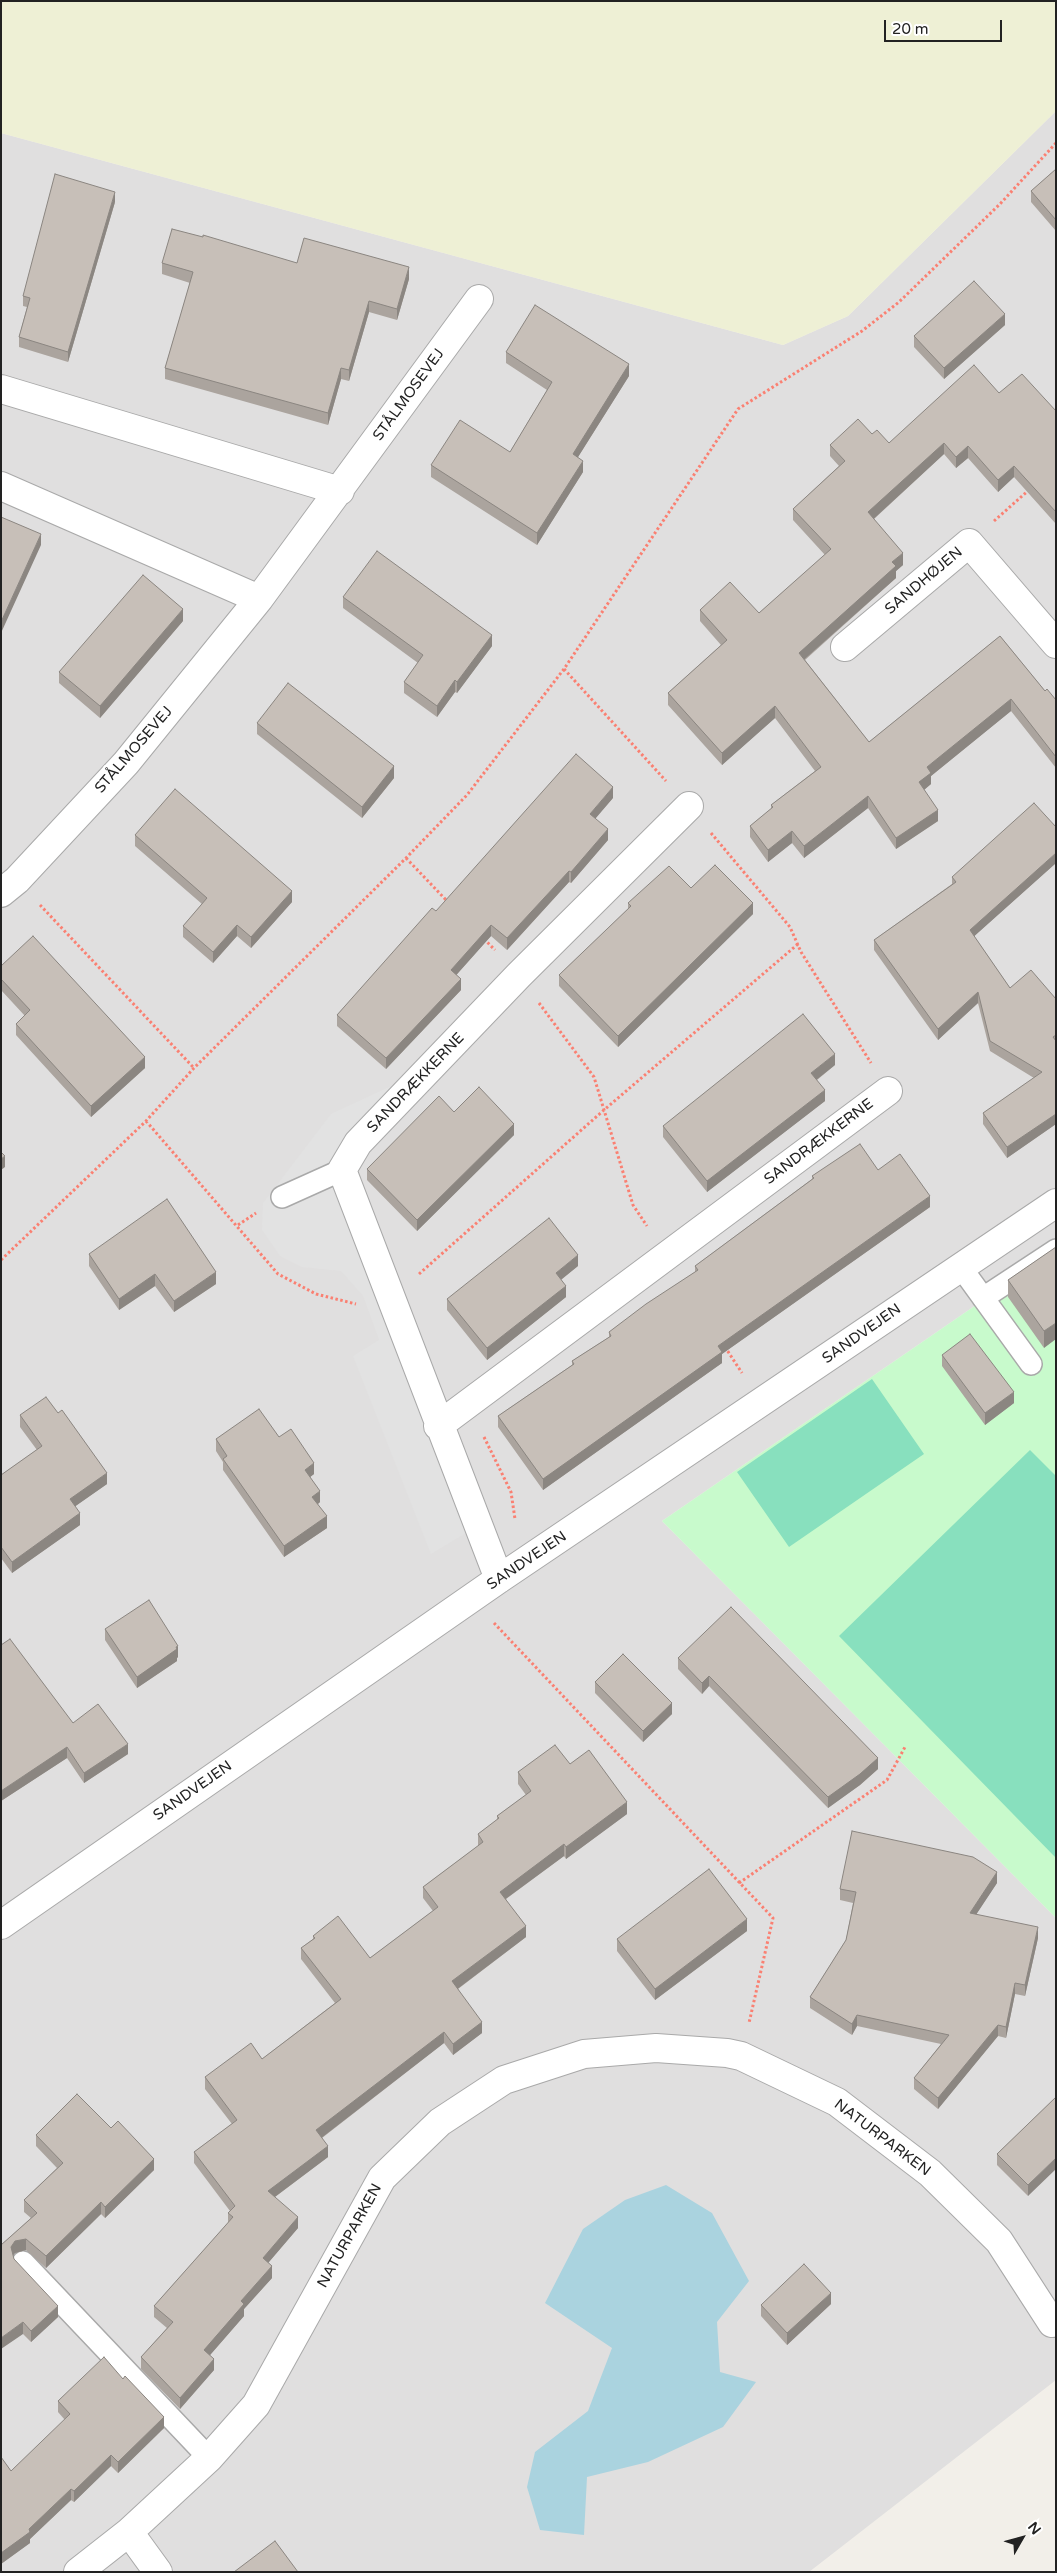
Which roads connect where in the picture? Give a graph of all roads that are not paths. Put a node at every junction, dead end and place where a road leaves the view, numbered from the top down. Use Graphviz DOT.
graph roads {
  1 [pos="479,299"];
  2 [pos="1,389"];
  3 [pos="1,486"];
  4 [pos="340,491"];
  5 [pos="259,599"];
  6 [pos="1056,644"];
  7 [pos="845,648"];
  8 [pos="689,806"];
  9 [pos="9,886"];
  10 [pos="888,1090"];
  11 [pos="342,1170"];
  12 [pos="282,1196"];
  13 [pos="1056,1203"];
  14 [pos="1056,1250"];
  15 [pos="960,1266"];
  16 [pos="983,1298"];
  17 [pos="1031,1364"];
  18 [pos="438,1426"];
  19 [pos="499,1579"];
  20 [pos="1,1925"];
  21 [pos="23,2262"];
  22 [pos="1052,2323"];
  23 [pos="209,2458"];
  24 [pos="129,2532"];
  25 [pos="78,2572"];
  26 [pos="158,2572"];
  1 -- 4 [label="street, STÅLMOSEVEJ"];
  2 -- 4 [label="street"];
  3 -- 5 [label="street"];
  4 -- 5 [label="street, STÅLMOSEVEJ"];
  5 -- 9 [label="street, STÅLMOSEVEJ"];
  6 -- 7 [label="street, SANDHØJEN"];
  8 -- 11 [label="street, SANDRÆKKERNE"];
  10 -- 18 [label="street, SANDRÆKKERNE"];
  11 -- 12 [label="lane"];
  11 -- 18 [label="street"];
  13 -- 15 [label="street, SANDVEJEN"];
  14 -- 16 [label="lane"];
  15 -- 16 [label="lane"];
  15 -- 19 [label="street, SANDVEJEN"];
  16 -- 17 [label="lane"];
  18 -- 19 [label="street"];
  19 -- 20 [label="street, SANDVEJEN"];
  21 -- 23 [label="lane"];
  22 -- 23 [label="street, NATURPARKEN"];
  23 -- 24 [label="street, NATURPARKEN"];
  24 -- 25 [label="street, NATURPARKEN"];
  24 -- 26 [label="street"];
}
